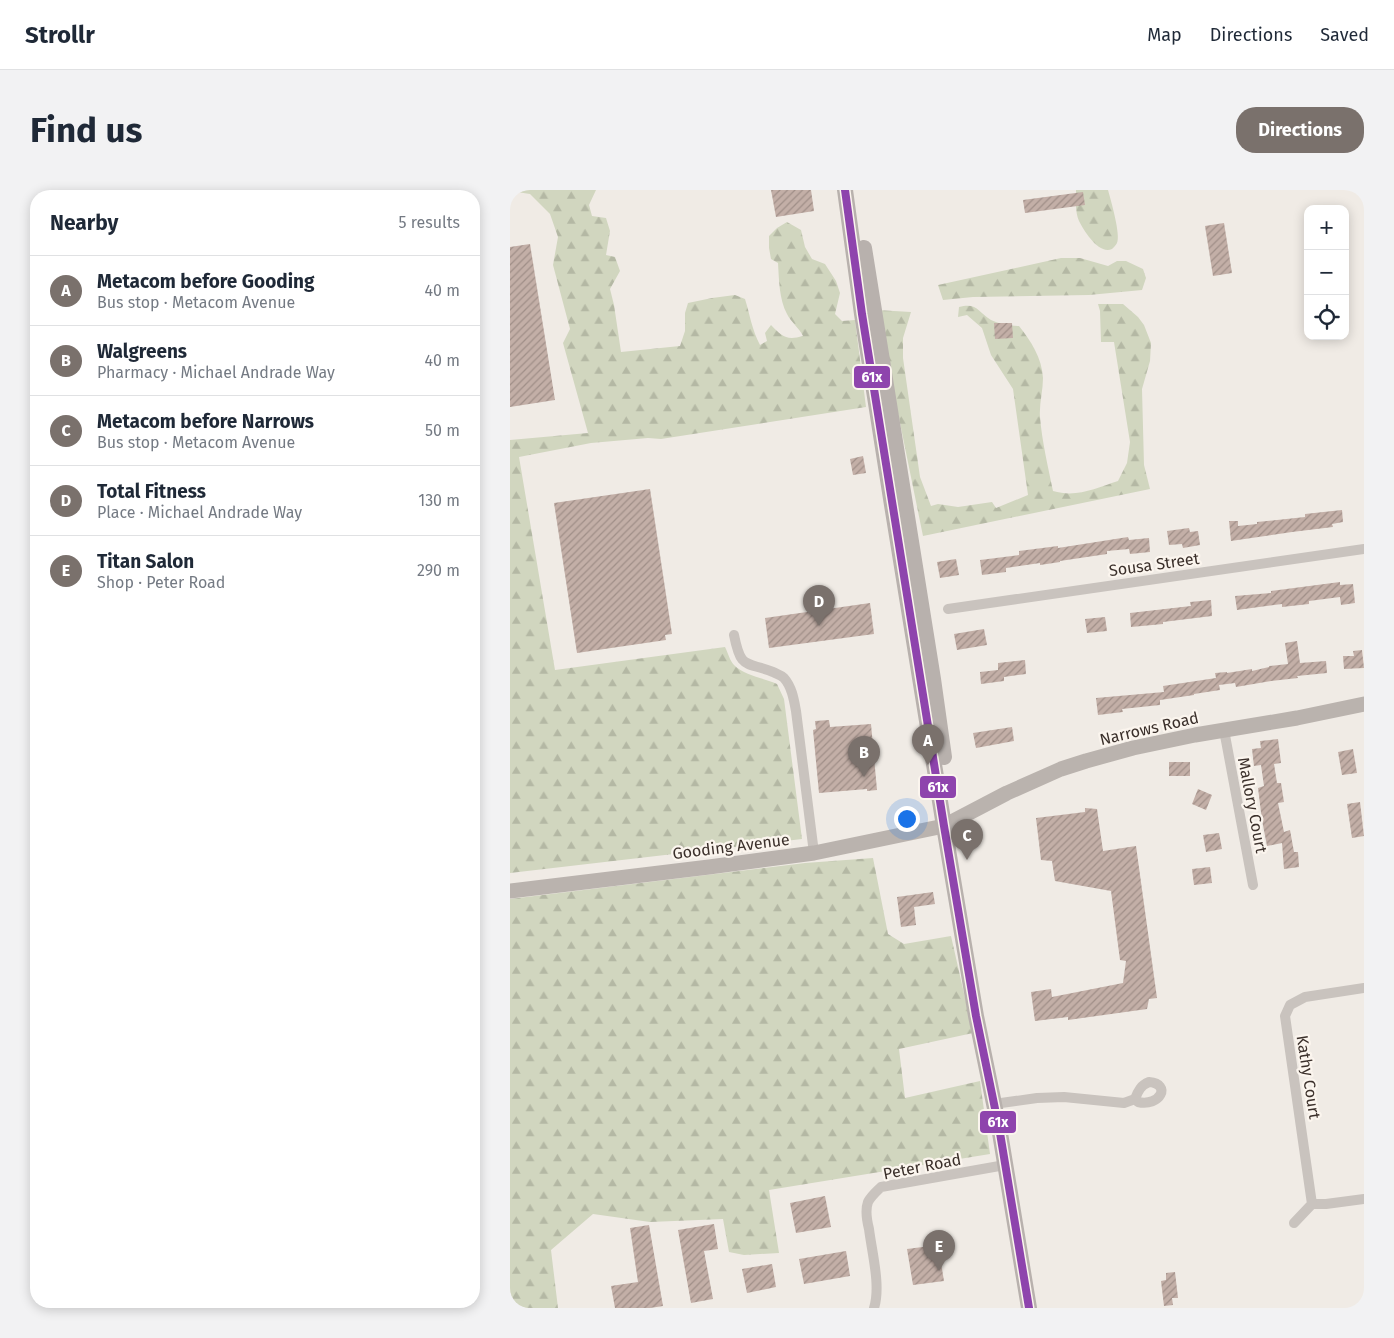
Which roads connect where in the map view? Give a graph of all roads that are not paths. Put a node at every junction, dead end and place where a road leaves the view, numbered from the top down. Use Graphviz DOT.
graph roads {
  1 [pos="845,190"];
  2 [pos="853,190"];
  3 [pos="1364,549"];
  4 [pos="948,609"];
  5 [pos="734,636"];
  6 [pos="1364,704"];
  7 [pos="1224,730"];
  8 [pos="948,824"];
  9 [pos="814,853"];
  10 [pos="1253,885"];
  11 [pos="510,891"];
  12 [pos="1364,988"];
  13 [pos="1135,1099"];
  14 [pos="994,1104"];
  15 [pos="1005,1165"];
  16 [pos="1364,1199"];
  17 [pos="1312,1204"];
  18 [pos="1294,1223"];
  19 [pos="874,1308"];
  20 [pos="1029,1308"];
  1 -- 8 [label="main road"];
  2 -- 8 [label="main road"];
  3 -- 4 [label="street, Sousa Street"];
  5 -- 9 [label="street"];
  6 -- 7 [label="main road, Narrows Road"];
  7 -- 8 [label="main road, Narrows Road"];
  7 -- 10 [label="street, Mallory Court"];
  8 -- 9 [label="main road, Gooding Avenue"];
  8 -- 14 [label="main road"];
  9 -- 11 [label="main road, Gooding Avenue"];
  12 -- 17 [label="street, Kathy Court"];
  13 -- 14 [label="street"];
  14 -- 15 [label="main road"];
  15 -- 19 [label="street, Peter Road"];
  15 -- 20 [label="main road"];
  16 -- 17 [label="street"];
  17 -- 18 [label="street"];
}
